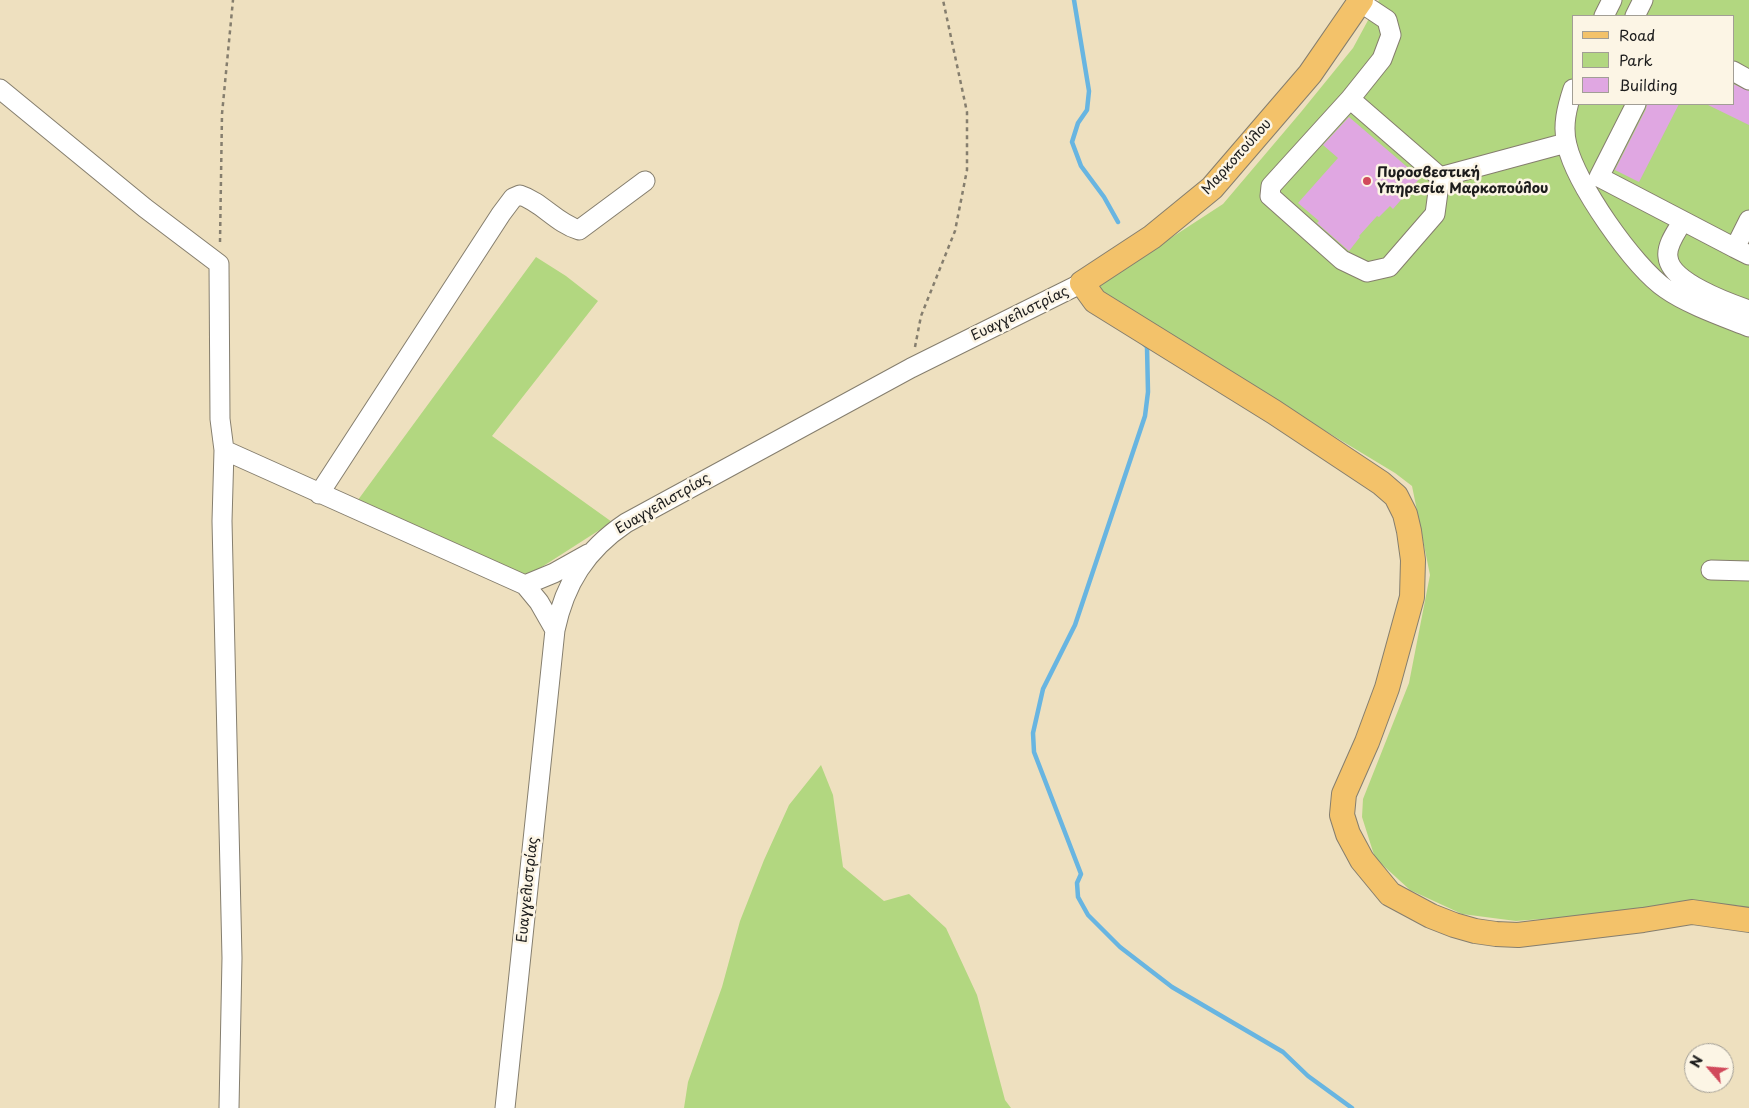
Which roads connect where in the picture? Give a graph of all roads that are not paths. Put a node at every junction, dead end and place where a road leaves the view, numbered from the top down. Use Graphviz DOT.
graph roads {
  1 [pos="1612,0"];
  2 [pos="1643,0"];
  3 [pos="1361,1"];
  4 [pos="1604,15"];
  5 [pos="1636,15"];
  6 [pos="1734,72"];
  7 [pos="1749,80"];
  8 [pos="0,89"];
  9 [pos="1572,92"];
  10 [pos="1350,100"];
  11 [pos="1635,105"];
  12 [pos="1566,143"];
  13 [pos="1440,177"];
  14 [pos="645,181"];
  15 [pos="1749,220"];
  16 [pos="1682,222"];
  17 [pos="1742,251"];
  18 [pos="1082,283"];
  19 [pos="1749,310"];
  20 [pos="1749,327"];
  21 [pos="224,450"];
  22 [pos="319,494"];
  23 [pos="592,552"];
  24 [pos="1711,570"];
  25 [pos="1749,571"];
  26 [pos="525,585"];
  27 [pos="555,630"];
  28 [pos="1749,920"];
  29 [pos="229,1108"];
  30 [pos="505,1108"];
  1 -- 4 [label="street"];
  2 -- 5 [label="street"];
  3 -- 10 [label="street"];
  3 -- 18 [label="main road, Μαρκοπούλου"];
  6 -- 7 [label="street"];
  8 -- 21 [label="street"];
  9 -- 12 [label="street"];
  10 -- 13 [label="street"];
  10 -- 13 [label="street"];
  11 -- 16 [label="street"];
  12 -- 13 [label="street"];
  12 -- 20 [label="street"];
  14 -- 22 [label="street"];
  15 -- 17 [label="street"];
  16 -- 17 [label="street"];
  16 -- 19 [label="street"];
  18 -- 23 [label="street, Ευαγγελιστρίας"];
  18 -- 28 [label="main road"];
  21 -- 22 [label="street"];
  21 -- 29 [label="street"];
  22 -- 26 [label="street"];
  23 -- 26 [label="street"];
  23 -- 27 [label="street, Ευαγγελιστρίας"];
  24 -- 25 [label="street"];
  26 -- 27 [label="street"];
  27 -- 30 [label="street, Ευαγγελιστρίας"];
}
